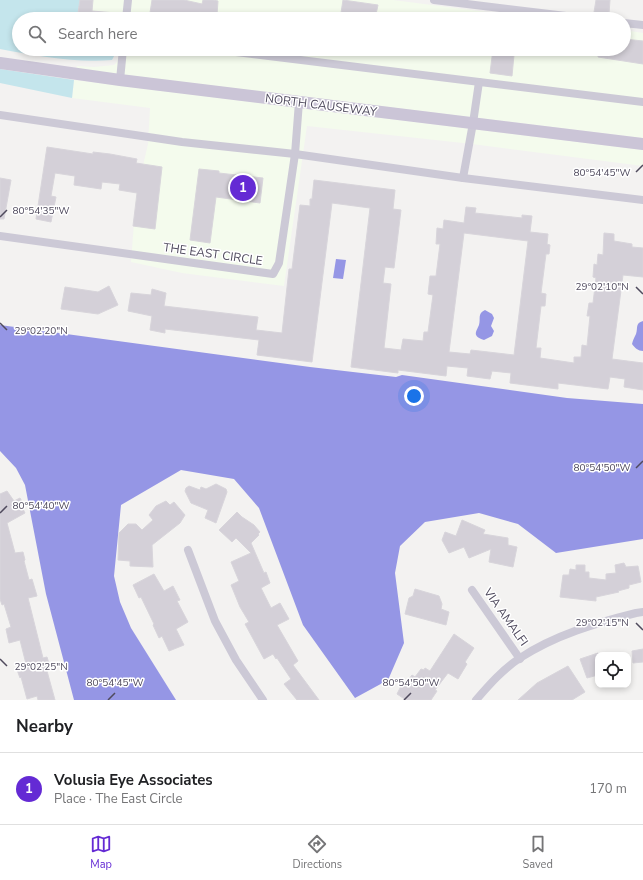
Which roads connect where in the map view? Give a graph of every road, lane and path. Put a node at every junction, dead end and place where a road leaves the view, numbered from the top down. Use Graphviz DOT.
graph roads {
  1 [pos="128,0"];
  2 [pos="434,0"];
  3 [pos="127,12"];
  4 [pos="533,12"];
  5 [pos="631,24"];
  6 [pos="643,25"];
  7 [pos="122,56"];
  8 [pos="268,56"];
  9 [pos="0,63"];
  10 [pos="120,80"];
  11 [pos="479,82"];
  12 [pos="300,102"];
  13 [pos="643,102"];
  14 [pos="0,115"];
  15 [pos="474,123"];
  16 [pos="643,144"];
  17 [pos="294,154"];
  18 [pos="463,178"];
  19 [pos="643,200"];
  20 [pos="0,236"];
  21 [pos="188,550"];
  22 [pos="472,590"];
  23 [pos="643,612"];
  24 [pos="520,658"];
  25 [pos="263,700"];
  26 [pos="476,700"];
  1 -- 3 [label="street"];
  2 -- 4 [label="street"];
  5 -- 6 [label="street"];
  7 -- 10 [label="street"];
  8 -- 11 [label="street"];
  9 -- 10 [label="main road, NORTH CAUSEWAY"];
  10 -- 12 [label="main road, NORTH CAUSEWAY"];
  11 -- 13 [label="street"];
  11 -- 15 [label="street"];
  12 -- 15 [label="main road, NORTH CAUSEWAY"];
  12 -- 17 [label="street, THE EAST CIRCLE"];
  14 -- 17 [label="street"];
  15 -- 16 [label="main road, NORTH CAUSEWAY"];
  15 -- 18 [label="street"];
  17 -- 18 [label="street"];
  17 -- 20 [label="street, THE EAST CIRCLE"];
  18 -- 19 [label="street"];
  21 -- 25 [label="street"];
  22 -- 24 [label="street, VIA AMALFI"];
  23 -- 24 [label="street"];
  24 -- 26 [label="street"];
}
